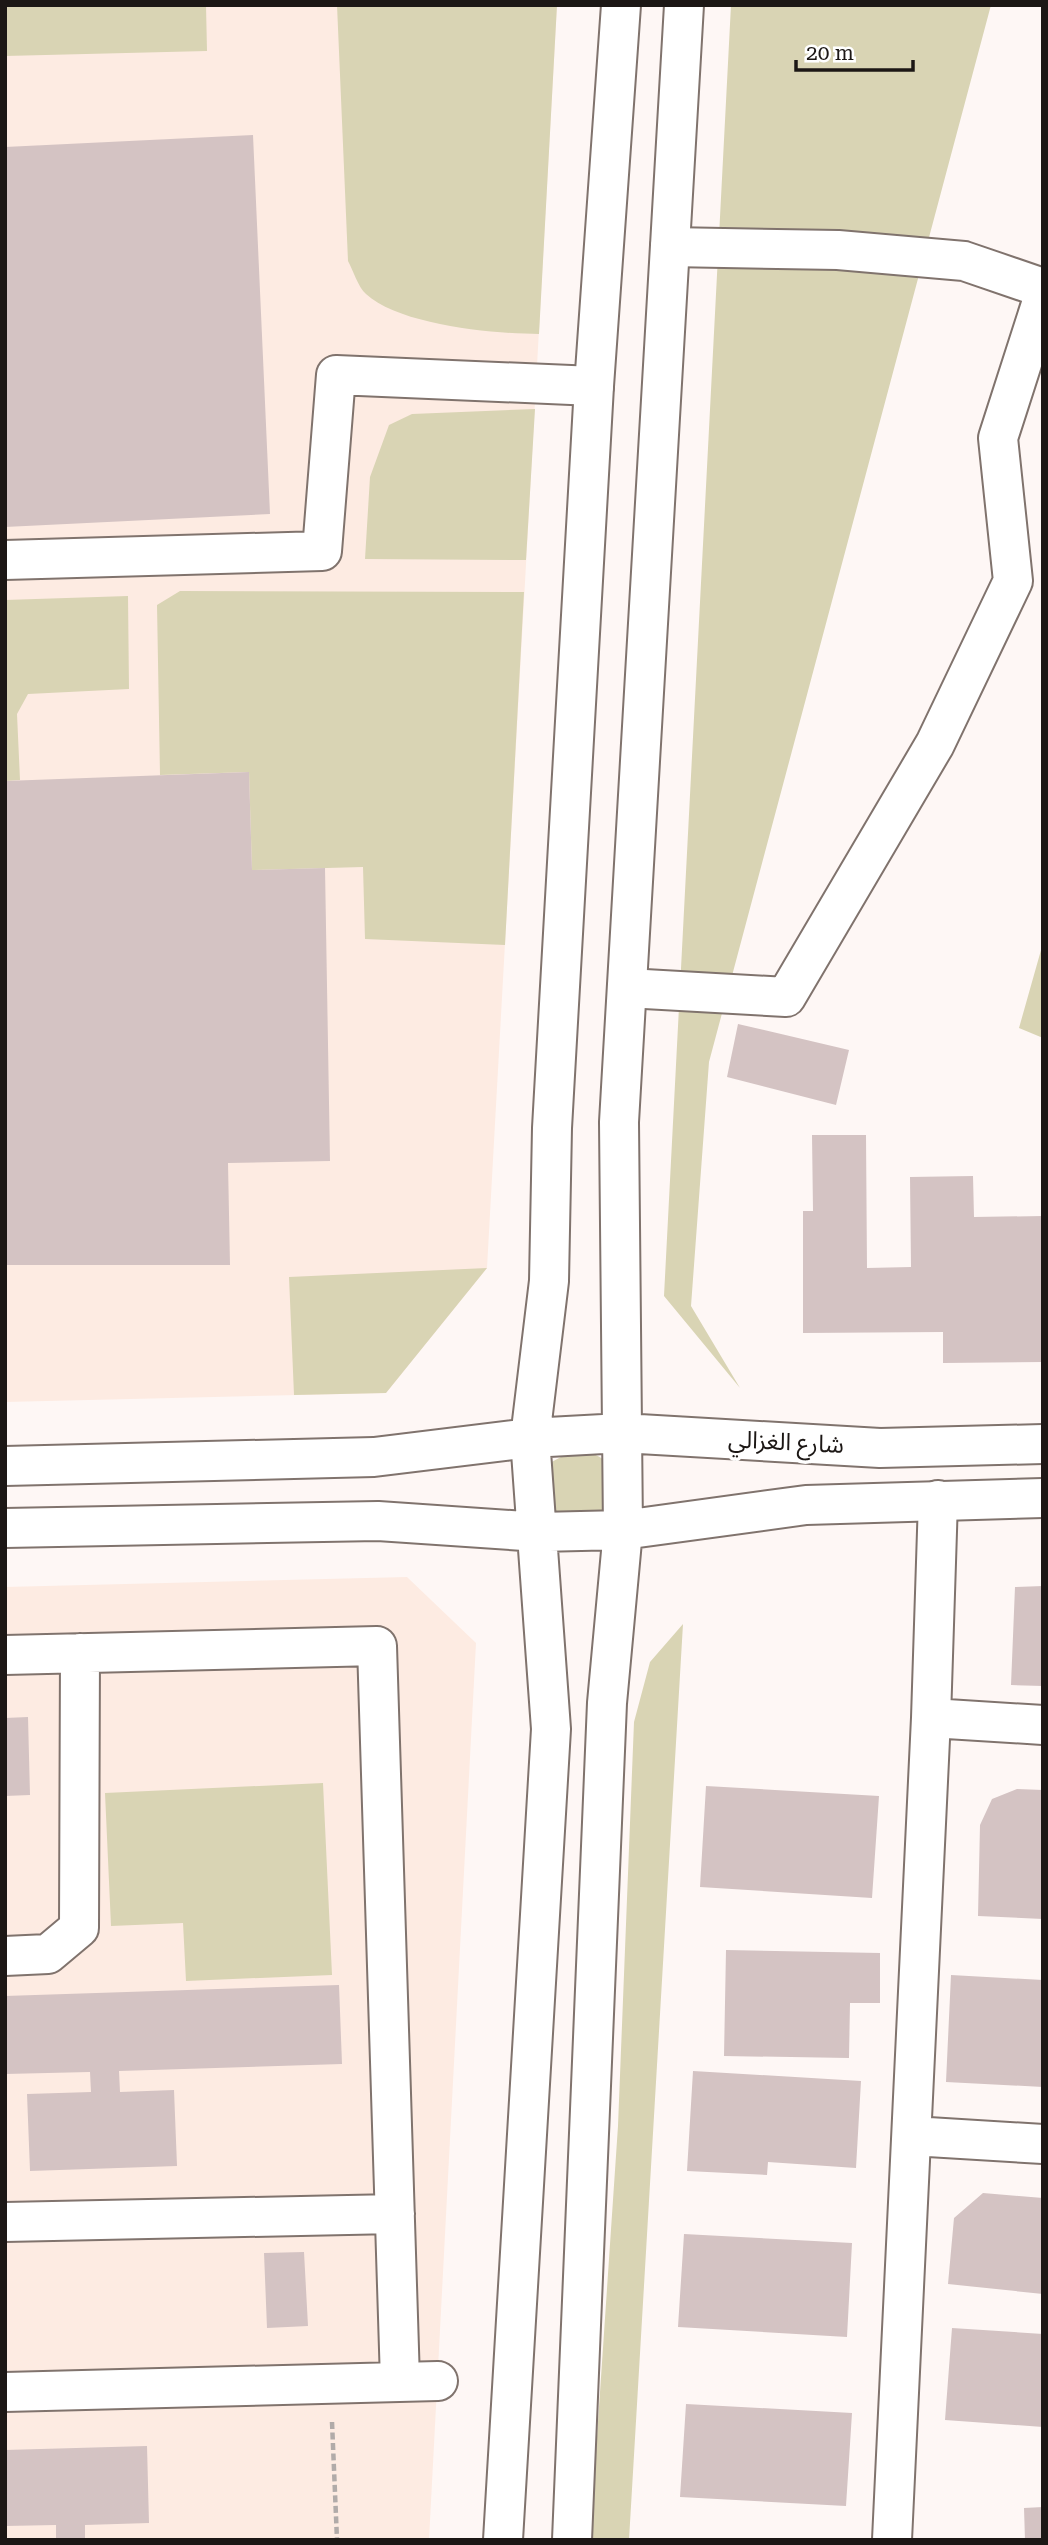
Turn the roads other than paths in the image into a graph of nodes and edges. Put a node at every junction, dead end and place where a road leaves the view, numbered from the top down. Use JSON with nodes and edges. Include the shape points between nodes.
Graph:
{"nodes":[{"id":1,"x":621,"y":5,"type":"edge"},
{"id":2,"x":684,"y":5,"type":"edge"},
{"id":3,"x":670,"y":247,"type":"junction"},
{"id":4,"x":1043,"y":288,"type":"edge"},
{"id":5,"x":1043,"y":298,"type":"edge"},
{"id":6,"x":594,"y":386,"type":"junction"},
{"id":7,"x":5,"y":560,"type":"edge"},
{"id":8,"x":627,"y":988,"type":"junction"},
{"id":9,"x":622,"y":1433,"type":"junction"},
{"id":10,"x":530,"y":1438,"type":"junction"},
{"id":11,"x":1043,"y":1444,"type":"edge"},
{"id":12,"x":5,"y":1466,"type":"edge"},
{"id":13,"x":1043,"y":1498,"type":"edge"},
{"id":14,"x":938,"y":1500,"type":"junction"},
{"id":15,"x":5,"y":1528,"type":"edge"},
{"id":16,"x":623,"y":1530,"type":"junction"},
{"id":17,"x":539,"y":1532,"type":"junction"},
{"id":18,"x":80,"y":1653,"type":"junction"},
{"id":19,"x":5,"y":1655,"type":"edge"},
{"id":20,"x":931,"y":1718,"type":"junction"},
{"id":21,"x":1043,"y":1725,"type":"edge"},
{"id":22,"x":5,"y":1955,"type":"edge"},
{"id":23,"x":912,"y":2136,"type":"junction"},
{"id":24,"x":1043,"y":2144,"type":"edge"},
{"id":25,"x":395,"y":2214,"type":"junction"},
{"id":26,"x":5,"y":2222,"type":"edge"},
{"id":27,"x":5,"y":2392,"type":"edge"},
{"id":28,"x":503,"y":2540,"type":"edge"},
{"id":29,"x":572,"y":2540,"type":"edge"},
{"id":30,"x":892,"y":2540,"type":"edge"}],
"edges":[{"from":1,"to":6,"type":"main road"},
{"from":2,"to":3,"type":"main road"},
{"from":3,"to":4,"type":"main road","via":[[838,250],[964,261]]},
{"from":3,"to":8,"type":"main road"},
{"from":5,"to":8,"type":"main road","via":[[998,438],[1013,581],[935,744],[786,997]]},
{"from":6,"to":7,"type":"main road","via":[[335,375],[322,551]]},
{"from":6,"to":10,"type":"main road","via":[[552,1128],[549,1281]]},
{"from":8,"to":9,"type":"main road","via":[[619,1122]]},
{"from":9,"to":10,"type":"main road","name":"شارع الغزالي"},
{"from":9,"to":11,"type":"main road","name":"شارع الغزالي","via":[[880,1448]]},
{"from":9,"to":16,"type":"main road"},
{"from":10,"to":12,"type":"main road","name":"شارع الغزالي","via":[[374,1457]]},
{"from":10,"to":17,"type":"main road"},
{"from":13,"to":14,"type":"main road"},
{"from":14,"to":16,"type":"main road","via":[[806,1505]]},
{"from":14,"to":20,"type":"main road"},
{"from":15,"to":17,"type":"main road","via":[[378,1521]]},
{"from":16,"to":17,"type":"main road"},
{"from":16,"to":29,"type":"main road","via":[[607,1703]]},
{"from":17,"to":28,"type":"main road","via":[[551,1729]]},
{"from":18,"to":19,"type":"main road"},
{"from":18,"to":22,"type":"main road","via":[[79,1928],[48,1954]]},
{"from":18,"to":25,"type":"main road","via":[[377,1646]]},
{"from":20,"to":21,"type":"main road"},
{"from":20,"to":23,"type":"main road"},
{"from":23,"to":24,"type":"main road"},
{"from":23,"to":30,"type":"main road"},
{"from":25,"to":26,"type":"main road"},
{"from":25,"to":27,"type":"main road","via":[[419,2381]]}]}
